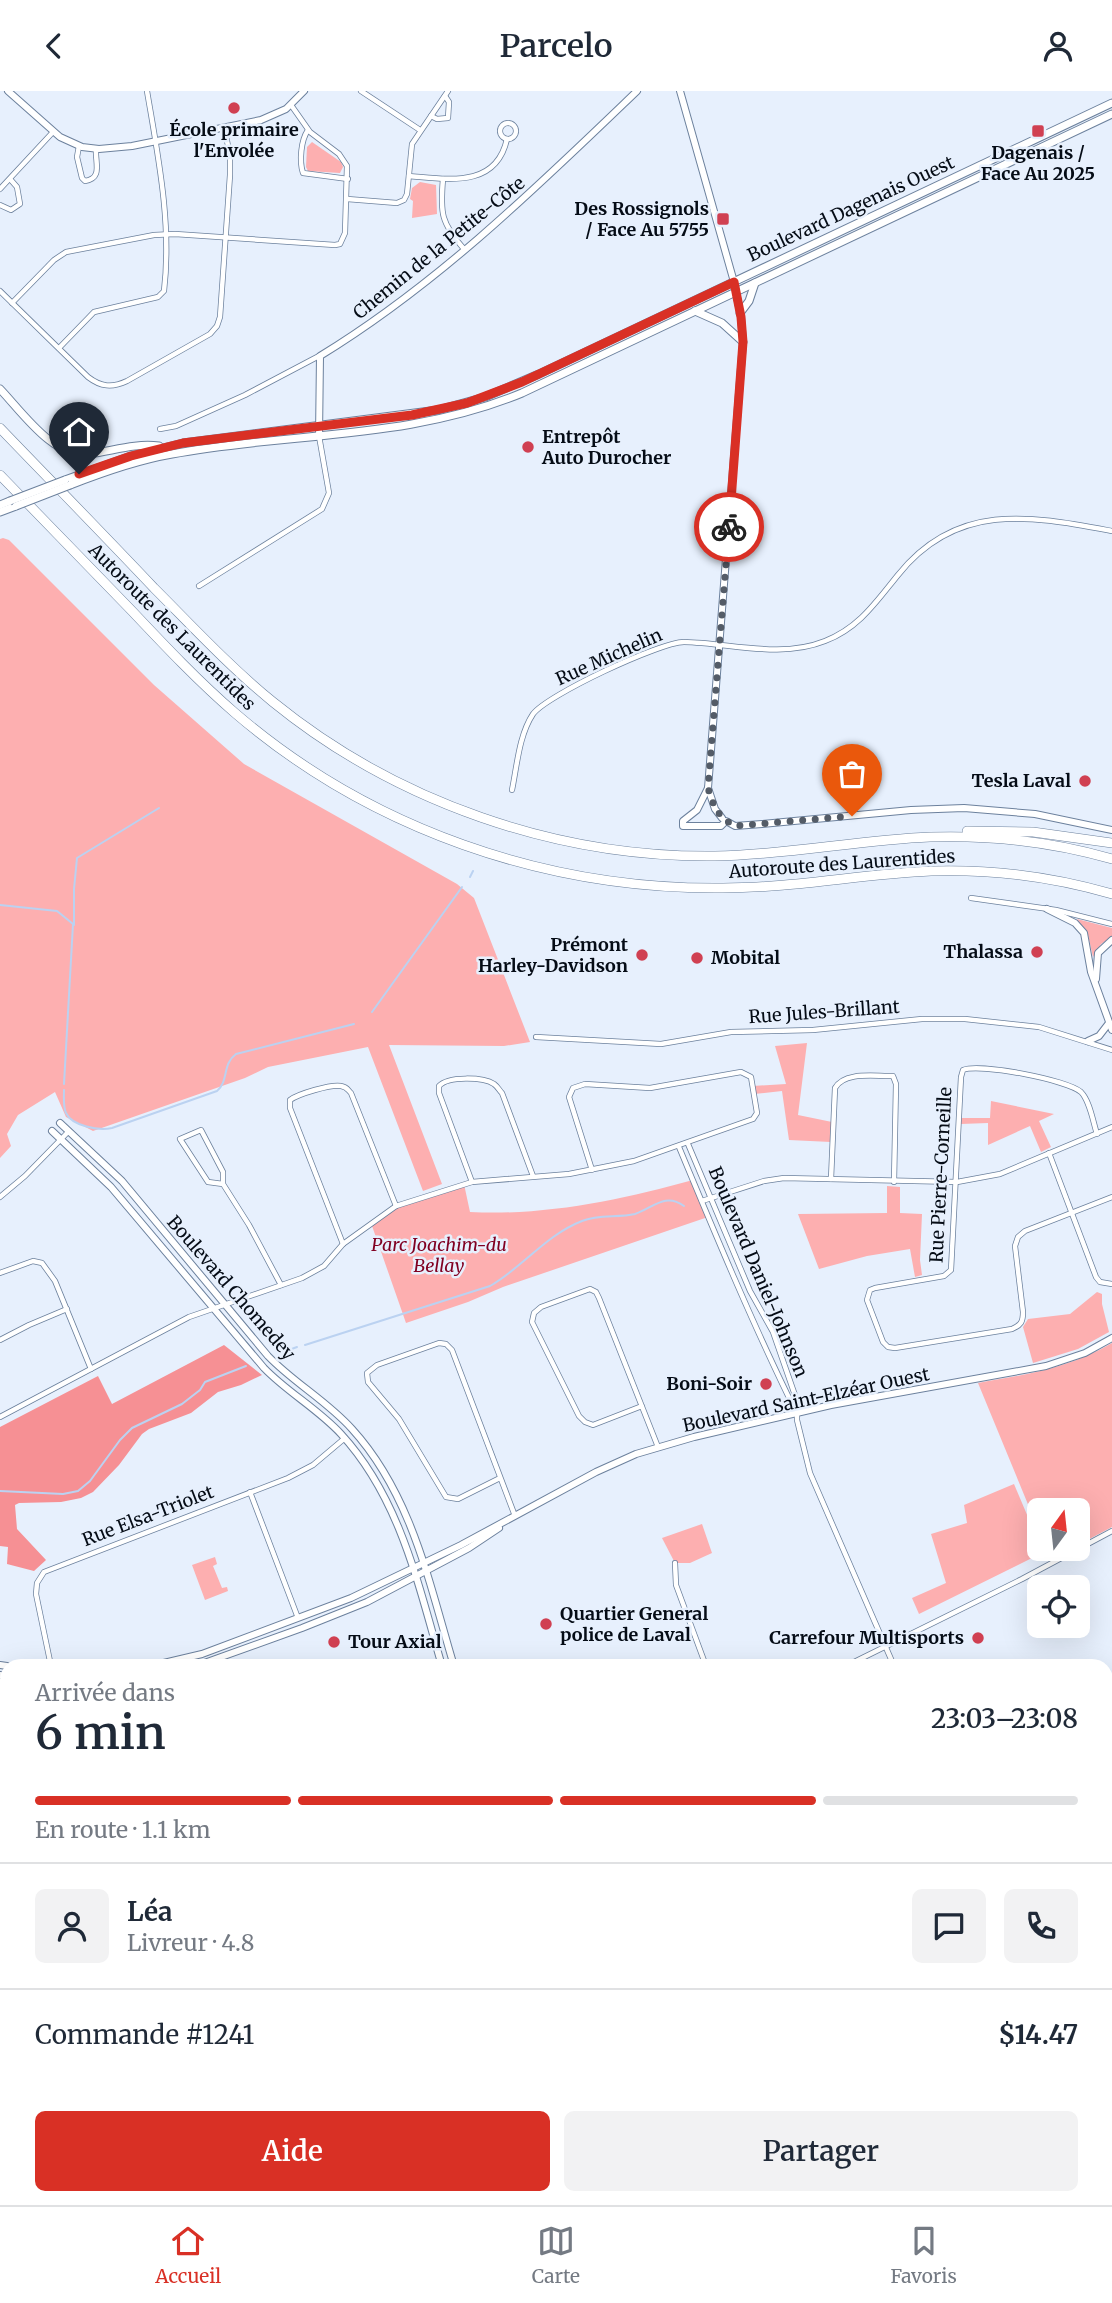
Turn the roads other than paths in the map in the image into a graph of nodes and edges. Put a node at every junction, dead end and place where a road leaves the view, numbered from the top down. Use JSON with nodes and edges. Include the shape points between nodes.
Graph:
{"nodes":[{"id":1,"x":8,"y":91,"type":"edge"},
{"id":2,"x":147,"y":91,"type":"edge"},
{"id":3,"x":304,"y":91,"type":"edge"},
{"id":4,"x":360,"y":91,"type":"edge"},
{"id":5,"x":637,"y":91,"type":"edge"},
{"id":6,"x":680,"y":91,"type":"edge"},
{"id":7,"x":446,"y":93,"type":"edge"},
{"id":8,"x":1112,"y":103,"type":"edge"},
{"id":9,"x":290,"y":105,"type":"junction"},
{"id":10,"x":1112,"y":114,"type":"edge"},
{"id":11,"x":431,"y":116,"type":"junction"},
{"id":12,"x":224,"y":127,"type":"junction"},
{"id":13,"x":308,"y":130,"type":"junction"},
{"id":14,"x":420,"y":130,"type":"junction"},
{"id":15,"x":53,"y":132,"type":"junction"},
{"id":16,"x":507,"y":139,"type":"dead end"},
{"id":17,"x":156,"y":141,"type":"junction"},
{"id":18,"x":79,"y":146,"type":"junction"},
{"id":19,"x":96,"y":149,"type":"junction"},
{"id":20,"x":409,"y":176,"type":"junction"},
{"id":21,"x":10,"y":179,"type":"junction"},
{"id":22,"x":348,"y":179,"type":"junction"},
{"id":23,"x":443,"y":179,"type":"junction"},
{"id":24,"x":0,"y":190,"type":"edge"},
{"id":25,"x":347,"y":199,"type":"junction"},
{"id":26,"x":0,"y":205,"type":"edge"},
{"id":27,"x":166,"y":234,"type":"junction"},
{"id":28,"x":225,"y":238,"type":"junction"},
{"id":29,"x":464,"y":249,"type":"junction"},
{"id":30,"x":734,"y":282,"type":"junction"},
{"id":31,"x":755,"y":283,"type":"junction"},
{"id":32,"x":0,"y":291,"type":"edge"},
{"id":33,"x":736,"y":292,"type":"junction"},
{"id":34,"x":12,"y":303,"type":"junction"},
{"id":35,"x":695,"y":311,"type":"junction"},
{"id":36,"x":740,"y":313,"type":"junction"},
{"id":37,"x":743,"y":342,"type":"junction"},
{"id":38,"x":59,"y":348,"type":"junction"},
{"id":39,"x":320,"y":356,"type":"junction"},
{"id":40,"x":0,"y":390,"type":"edge"},
{"id":41,"x":318,"y":426,"type":"junction"},
{"id":42,"x":0,"y":428,"type":"edge"},
{"id":43,"x":160,"y":429,"type":"dead end"},
{"id":44,"x":319,"y":436,"type":"junction"},
{"id":45,"x":166,"y":447,"type":"junction"},
{"id":46,"x":0,"y":475,"type":"edge"},
{"id":47,"x":81,"y":477,"type":"junction"},
{"id":48,"x":13,"y":504,"type":"junction"},
{"id":49,"x":0,"y":505,"type":"edge"},
{"id":50,"x":0,"y":512,"type":"edge"},
{"id":51,"x":1112,"y":531,"type":"edge"},
{"id":52,"x":199,"y":586,"type":"dead end"},
{"id":53,"x":719,"y":645,"type":"junction"},
{"id":54,"x":708,"y":788,"type":"junction"},
{"id":55,"x":512,"y":790,"type":"dead end"},
{"id":56,"x":724,"y":819,"type":"junction"},
{"id":57,"x":1112,"y":830,"type":"edge"},
{"id":58,"x":868,"y":842,"type":"junction"},
{"id":59,"x":1112,"y":843,"type":"edge"},
{"id":60,"x":1112,"y":859,"type":"edge"},
{"id":61,"x":1112,"y":894,"type":"edge"},
{"id":62,"x":971,"y":898,"type":"dead end"},
{"id":63,"x":1047,"y":909,"type":"junction"},
{"id":64,"x":1112,"y":924,"type":"edge"},
{"id":65,"x":1112,"y":940,"type":"edge"},
{"id":66,"x":1097,"y":988,"type":"junction"},
{"id":67,"x":1111,"y":1026,"type":"edge"},
{"id":68,"x":536,"y":1037,"type":"dead end"},
{"id":69,"x":1088,"y":1041,"type":"junction"},
{"id":70,"x":1112,"y":1051,"type":"edge"},
{"id":71,"x":60,"y":1123,"type":"dead end"},
{"id":72,"x":1112,"y":1128,"type":"edge"},
{"id":73,"x":52,"y":1131,"type":"dead end"},
{"id":74,"x":69,"y":1131,"type":"junction"},
{"id":75,"x":1097,"y":1134,"type":"junction"},
{"id":76,"x":61,"y":1139,"type":"junction"},
{"id":77,"x":688,"y":1143,"type":"junction"},
{"id":78,"x":679,"y":1147,"type":"junction"},
{"id":79,"x":1049,"y":1153,"type":"junction"},
{"id":80,"x":592,"y":1170,"type":"junction"},
{"id":81,"x":533,"y":1176,"type":"junction"},
{"id":82,"x":831,"y":1179,"type":"junction"},
{"id":83,"x":472,"y":1182,"type":"junction"},
{"id":84,"x":894,"y":1182,"type":"junction"},
{"id":85,"x":957,"y":1182,"type":"junction"},
{"id":86,"x":223,"y":1184,"type":"junction"},
{"id":87,"x":0,"y":1196,"type":"edge"},
{"id":88,"x":1112,"y":1197,"type":"edge"},
{"id":89,"x":712,"y":1198,"type":"junction"},
{"id":90,"x":702,"y":1201,"type":"junction"},
{"id":91,"x":396,"y":1206,"type":"junction"},
{"id":92,"x":1072,"y":1213,"type":"junction"},
{"id":93,"x":343,"y":1244,"type":"junction"},
{"id":94,"x":0,"y":1273,"type":"edge"},
{"id":95,"x":1112,"y":1284,"type":"edge"},
{"id":96,"x":281,"y":1285,"type":"junction"},
{"id":97,"x":224,"y":1305,"type":"junction"},
{"id":98,"x":67,"y":1309,"type":"junction"},
{"id":99,"x":213,"y":1309,"type":"junction"},
{"id":100,"x":1112,"y":1338,"type":"edge"},
{"id":101,"x":0,"y":1340,"type":"edge"},
{"id":102,"x":91,"y":1369,"type":"junction"},
{"id":103,"x":642,"y":1406,"type":"junction"},
{"id":104,"x":796,"y":1413,"type":"junction"},
{"id":105,"x":0,"y":1417,"type":"edge"},
{"id":106,"x":345,"y":1438,"type":"junction"},
{"id":107,"x":658,"y":1447,"type":"junction"},
{"id":108,"x":500,"y":1478,"type":"junction"},
{"id":109,"x":250,"y":1492,"type":"junction"},
{"id":110,"x":515,"y":1516,"type":"junction"},
{"id":111,"x":1112,"y":1531,"type":"edge"},
{"id":112,"x":675,"y":1563,"type":"dead end"},
{"id":113,"x":425,"y":1567,"type":"junction"},
{"id":114,"x":413,"y":1568,"type":"junction"},
{"id":115,"x":416,"y":1577,"type":"junction"},
{"id":116,"x":298,"y":1619,"type":"junction"},
{"id":117,"x":885,"y":1647,"type":"junction"},
{"id":118,"x":50,"y":1659,"type":"edge"},
{"id":119,"x":184,"y":1659,"type":"edge"},
{"id":120,"x":215,"y":1659,"type":"edge"},
{"id":121,"x":441,"y":1659,"type":"edge"},
{"id":122,"x":452,"y":1659,"type":"edge"},
{"id":123,"x":703,"y":1659,"type":"edge"},
{"id":124,"x":860,"y":1659,"type":"edge"},
{"id":125,"x":891,"y":1659,"type":"edge"}],
"edges":[{"from":1,"to":15,"type":"street"},
{"from":2,"to":17,"type":"street"},
{"from":3,"to":9,"type":"street"},
{"from":4,"to":14,"type":"street"},
{"from":5,"to":29,"type":"street","name":"Chemin de la Petite-Côte"},
{"from":6,"to":30,"type":"street"},
{"from":7,"to":11,"type":"street"},
{"from":7,"to":11,"type":"street","via":[[448,118]]},
{"from":8,"to":30,"type":"main road","name":"Boulevard Dagenais Ouest"},
{"from":9,"to":12,"type":"street","via":[[264,120]]},
{"from":9,"to":13,"type":"street"},
{"from":10,"to":31,"type":"main road","name":"Boulevard Dagenais Ouest"},
{"from":11,"to":14,"type":"street"},
{"from":12,"to":17,"type":"street"},
{"from":12,"to":28,"type":"street","via":[[230,164]]},
{"from":13,"to":22,"type":"street","via":[[342,157]]},
{"from":13,"to":22,"type":"street","via":[[303,173]]},
{"from":14,"to":20,"type":"street","via":[[411,146]]},
{"from":15,"to":18,"type":"street"},
{"from":15,"to":21,"type":"street"},
{"from":16,"to":23,"type":"street","via":[[502,155],[487,171],[468,179]]},
{"from":17,"to":19,"type":"street"},
{"from":17,"to":27,"type":"street"},
{"from":18,"to":19,"type":"street"},
{"from":18,"to":19,"type":"street","via":[[77,160],[84,180],[97,175]]},
{"from":20,"to":23,"type":"street"},
{"from":20,"to":25,"type":"street","via":[[407,194],[400,202]]},
{"from":21,"to":24,"type":"street"},
{"from":21,"to":26,"type":"street","via":[[20,203],[11,211]]},
{"from":22,"to":25,"type":"street"},
{"from":23,"to":29,"type":"street","via":[[443,219]]},
{"from":25,"to":28,"type":"street","via":[[344,239],[337,245]]},
{"from":27,"to":28,"type":"street"},
{"from":27,"to":34,"type":"street","via":[[63,253]]},
{"from":27,"to":38,"type":"street","via":[[161,296],[94,312]]},
{"from":28,"to":38,"type":"street","via":[[219,319],[208,335],[114,386],[94,382]]},
{"from":29,"to":39,"type":"street","name":"Chemin de la Petite-Côte","via":[[386,312]]},
{"from":30,"to":33,"type":"street"},
{"from":30,"to":41,"type":"main road","name":"Boulevard Dagenais Ouest","via":[[481,398],[412,415]]},
{"from":31,"to":33,"type":"main road","name":"Boulevard Dagenais Ouest"},
{"from":31,"to":36,"type":"main road"},
{"from":32,"to":34,"type":"street"},
{"from":33,"to":35,"type":"main road","name":"Boulevard Dagenais Ouest"},
{"from":33,"to":36,"type":"street"},
{"from":34,"to":38,"type":"street"},
{"from":35,"to":37,"type":"main road","via":[[722,323]]},
{"from":35,"to":44,"type":"main road","name":"Boulevard Dagenais Ouest","via":[[470,413],[412,426]]},
{"from":36,"to":37,"type":"street"},
{"from":37,"to":53,"type":"street"},
{"from":39,"to":41,"type":"street"},
{"from":39,"to":43,"type":"street","name":"Chemin de la Petite-Côte","via":[[235,400]]},
{"from":40,"to":45,"type":"main road","via":[[66,452],[87,454],[142,444]]},
{"from":41,"to":44,"type":"street"},
{"from":41,"to":45,"type":"main road","name":"Boulevard Dagenais Ouest"},
{"from":42,"to":58,"type":"highway","name":"Autoroute des Laurentides","via":[[247,680],[318,736],[402,785],[505,825],[624,850],[732,855]]},
{"from":44,"to":47,"type":"main road","name":"Boulevard Dagenais Ouest","via":[[180,452]]},
{"from":44,"to":52,"type":"street","via":[[329,493],[322,509]]},
{"from":45,"to":47,"type":"main road","name":"Boulevard Dagenais Ouest"},
{"from":46,"to":61,"type":"highway","name":"Autoroute des Laurentides","via":[[178,659],[248,724],[348,793],[463,845],[549,870],[654,887],[751,888],[964,871],[1044,878]]},
{"from":47,"to":48,"type":"main road","name":"Boulevard Dagenais Ouest","bridge":true},
{"from":48,"to":49,"type":"main road","name":"Boulevard Dagenais Ouest"},
{"from":48,"to":50,"type":"main road","name":"Boulevard Dagenais Ouest"},
{"from":51,"to":53,"type":"street","name":"Rue Michelin","via":[[1025,517],[978,523],[921,552],[868,614],[837,636],[794,649]]},
{"from":53,"to":54,"type":"street"},
{"from":53,"to":55,"type":"street","name":"Rue Michelin","via":[[667,644],[550,699],[535,712],[526,729]]},
{"from":54,"to":56,"type":"street"},
{"from":54,"to":56,"type":"street","via":[[683,825],[721,826]]},
{"from":56,"to":57,"type":"street","via":[[735,826],[964,808],[1035,814]]},
{"from":58,"to":59,"type":"highway","via":[[998,831]]},
{"from":58,"to":60,"type":"highway","name":"Autoroute des Laurentides","via":[[984,838]]},
{"from":62,"to":63,"type":"street"},
{"from":63,"to":64,"type":"street"},
{"from":63,"to":66,"type":"street","via":[[1082,930]]},
{"from":65,"to":66,"type":"street","via":[[1097,957]]},
{"from":66,"to":67,"type":"street"},
{"from":67,"to":69,"type":"street"},
{"from":68,"to":69,"type":"street","name":"Rue Jules-Brillant","via":[[661,1044],[737,1031],[951,1019],[1029,1025]]},
{"from":69,"to":70,"type":"street","name":"Rue Jules-Brillant"},
{"from":71,"to":74,"type":"street","name":"Boulevard Chomedey"},
{"from":72,"to":75,"type":"street"},
{"from":73,"to":76,"type":"street","name":"Boulevard Chomedey"},
{"from":74,"to":76,"type":"street"},
{"from":74,"to":97,"type":"street","name":"Boulevard Chomedey","via":[[122,1181]]},
{"from":75,"to":79,"type":"street"},
{"from":75,"to":85,"type":"street","name":"Rue Pierre-Corneille","via":[[1076,1089],[1006,1070],[964,1070]]},
{"from":76,"to":87,"type":"street"},
{"from":76,"to":99,"type":"street","name":"Boulevard Chomedey","via":[[111,1187]]},
{"from":77,"to":78,"type":"street"},
{"from":77,"to":80,"type":"street","via":[[753,1119],[757,1113],[751,1077],[741,1072],[650,1088],[585,1084],[573,1088],[569,1097]]},
{"from":77,"to":89,"type":"street","name":"Boulevard Daniel-Johnson"},
{"from":78,"to":80,"type":"street"},
{"from":78,"to":90,"type":"street","name":"Boulevard Daniel-Johnson"},
{"from":79,"to":85,"type":"street","via":[[1000,1174]]},
{"from":79,"to":92,"type":"street"},
{"from":80,"to":81,"type":"street"},
{"from":81,"to":83,"type":"street"},
{"from":81,"to":83,"type":"street","via":[[497,1086],[444,1081],[439,1093]]},
{"from":82,"to":84,"type":"street"},
{"from":82,"to":84,"type":"street","via":[[838,1082],[893,1076]]},
{"from":82,"to":89,"type":"street","via":[[764,1181]]},
{"from":83,"to":91,"type":"street"},
{"from":84,"to":85,"type":"street"},
{"from":85,"to":92,"type":"street","name":"Rue Pierre-Corneille","via":[[948,1274],[875,1288],[868,1295],[888,1347],[1019,1326],[1023,1312],[1018,1237]]},
{"from":86,"to":86,"type":"street","via":[[223,1172],[201,1130],[180,1139],[208,1182]]},
{"from":86,"to":96,"type":"street"},
{"from":88,"to":92,"type":"street"},
{"from":89,"to":90,"type":"street"},
{"from":89,"to":104,"type":"street","name":"Boulevard Daniel-Johnson","via":[[750,1291],[773,1332],[797,1401]]},
{"from":90,"to":104,"type":"street","name":"Boulevard Daniel-Johnson"},
{"from":91,"to":93,"type":"street"},
{"from":91,"to":93,"type":"street","via":[[351,1093],[338,1086],[296,1095],[290,1108]]},
{"from":92,"to":95,"type":"street","via":[[1096,1277]]},
{"from":93,"to":96,"type":"street","via":[[324,1266]]},
{"from":94,"to":98,"type":"street","via":[[40,1262],[55,1281]]},
{"from":96,"to":97,"type":"street"},
{"from":97,"to":99,"type":"street"},
{"from":97,"to":113,"type":"street","name":"Boulevard Chomedey","via":[[273,1361],[337,1413],[369,1450],[400,1499]]},
{"from":98,"to":101,"type":"street"},
{"from":98,"to":102,"type":"street"},
{"from":99,"to":102,"type":"street"},
{"from":99,"to":106,"type":"street","name":"Boulevard Chomedey","via":[[270,1374]]},
{"from":100,"to":104,"type":"street","name":"Boulevard Saint-Elzéar Ouest","via":[[1037,1369]]},
{"from":102,"to":105,"type":"street"},
{"from":103,"to":103,"type":"street","via":[[596,1292],[590,1289],[534,1313],[532,1321],[585,1422],[593,1425]]},
{"from":103,"to":107,"type":"street"},
{"from":104,"to":107,"type":"street","name":"Boulevard Saint-Elzéar Ouest"},
{"from":104,"to":117,"type":"street","name":"Boulevard Daniel-Johnson","via":[[813,1481]]},
{"from":106,"to":109,"type":"street","name":"Rue Elsa-Triolet","via":[[313,1465]]},
{"from":106,"to":114,"type":"street","name":"Boulevard Chomedey","via":[[386,1498]]},
{"from":107,"to":110,"type":"street","name":"Boulevard Saint-Elzéar Ouest","via":[[615,1463]]},
{"from":108,"to":108,"type":"street","via":[[446,1344],[377,1365],[367,1373],[368,1382],[399,1419],[446,1497],[458,1499]]},
{"from":108,"to":110,"type":"street"},
{"from":109,"to":116,"type":"street"},
{"from":109,"to":118,"type":"street","name":"Rue Elsa-Triolet","via":[[44,1572],[36,1594]]},
{"from":110,"to":113,"type":"street","name":"Boulevard Saint-Elzéar Ouest","via":[[469,1548]]},
{"from":111,"to":117,"type":"street"},
{"from":112,"to":123,"type":"street","via":[[676,1585]]},
{"from":113,"to":114,"type":"street","name":"Boulevard Saint-Elzéar Ouest"},
{"from":113,"to":115,"type":"street","name":"Boulevard Saint-Elzéar Ouest"},
{"from":113,"to":122,"type":"street","name":"Boulevard Chomedey"},
{"from":114,"to":115,"type":"street","name":"Boulevard Chomedey"},
{"from":114,"to":116,"type":"street","name":"Boulevard Saint-Elzéar Ouest"},
{"from":115,"to":120,"type":"street","name":"Boulevard Saint-Elzéar Ouest","via":[[324,1620]]},
{"from":115,"to":121,"type":"street","name":"Boulevard Chomedey"},
{"from":116,"to":119,"type":"street","name":"Boulevard Saint-Elzéar Ouest"},
{"from":117,"to":124,"type":"street"},
{"from":117,"to":125,"type":"street","name":"Boulevard Daniel-Johnson"}]}
